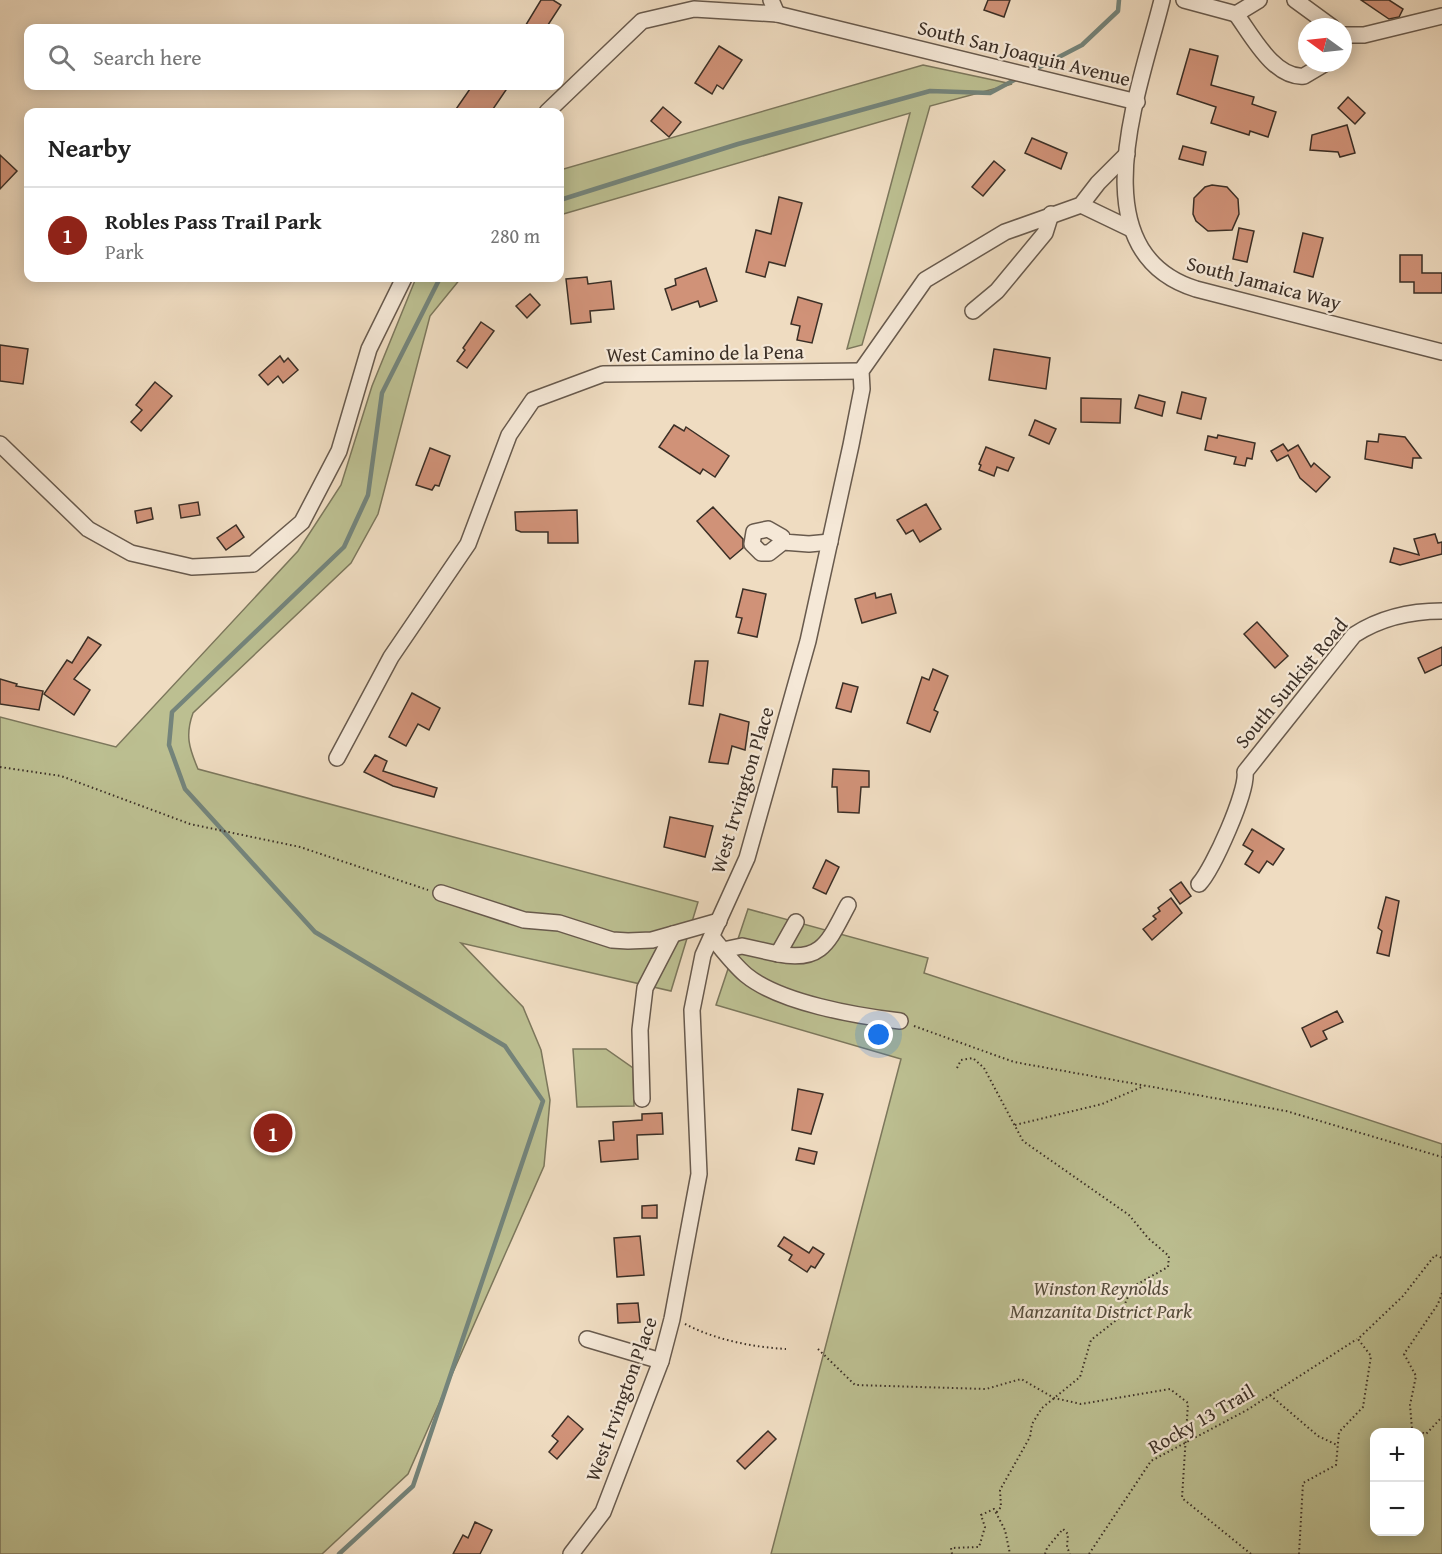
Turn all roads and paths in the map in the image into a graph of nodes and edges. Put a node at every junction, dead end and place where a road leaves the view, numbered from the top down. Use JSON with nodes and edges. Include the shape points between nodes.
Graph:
{"nodes":[{"id":1,"x":1162,"y":0,"type":"edge"},
{"id":2,"x":1184,"y":0,"type":"edge"},
{"id":3,"x":1259,"y":0,"type":"edge"},
{"id":4,"x":1295,"y":0,"type":"edge"},
{"id":5,"x":774,"y":7,"type":"edge"},
{"id":6,"x":1236,"y":14,"type":"junction"},
{"id":7,"x":1442,"y":16,"type":"edge"},
{"id":8,"x":1320,"y":18,"type":"edge"},
{"id":9,"x":1352,"y":35,"type":"edge"},
{"id":10,"x":1311,"y":72,"type":"edge"},
{"id":11,"x":1137,"y":102,"type":"junction"},
{"id":12,"x":551,"y":108,"type":"edge"},
{"id":13,"x":1127,"y":154,"type":"junction"},
{"id":14,"x":1081,"y":205,"type":"junction"},
{"id":15,"x":1052,"y":214,"type":"junction"},
{"id":16,"x":1131,"y":228,"type":"junction"},
{"id":17,"x":402,"y":282,"type":"edge"},
{"id":18,"x":973,"y":311,"type":"dead end"},
{"id":19,"x":1442,"y":352,"type":"edge"},
{"id":20,"x":861,"y":371,"type":"junction"},
{"id":21,"x":0,"y":444,"type":"edge"},
{"id":22,"x":783,"y":542,"type":"dead end"},
{"id":23,"x":830,"y":542,"type":"junction"},
{"id":24,"x":1442,"y":611,"type":"edge"},
{"id":25,"x":337,"y":758,"type":"dead end"},
{"id":26,"x":0,"y":767,"type":"edge"},
{"id":27,"x":1199,"y":884,"type":"dead end"},
{"id":28,"x":441,"y":893,"type":"joint"},
{"id":29,"x":848,"y":905,"type":"dead end"},
{"id":30,"x":719,"y":921,"type":"junction"},
{"id":31,"x":796,"y":922,"type":"dead end"},
{"id":32,"x":673,"y":934,"type":"junction"},
{"id":33,"x":712,"y":937,"type":"junction"},
{"id":34,"x":723,"y":950,"type":"junction"},
{"id":35,"x":778,"y":954,"type":"junction"},
{"id":36,"x":900,"y":1021,"type":"joint"},
{"id":37,"x":973,"y":1047,"type":"junction"},
{"id":38,"x":972,"y":1058,"type":"junction"},
{"id":39,"x":957,"y":1068,"type":"dead end"},
{"id":40,"x":1145,"y":1085,"type":"junction"},
{"id":41,"x":642,"y":1100,"type":"dead end"},
{"id":42,"x":1015,"y":1125,"type":"junction"},
{"id":43,"x":1442,"y":1157,"type":"edge"},
{"id":44,"x":1442,"y":1258,"type":"edge"},
{"id":45,"x":1442,"y":1293,"type":"edge"},
{"id":46,"x":672,"y":1320,"type":"junction"},
{"id":47,"x":587,"y":1339,"type":"dead end"},
{"id":48,"x":1358,"y":1339,"type":"junction"},
{"id":49,"x":786,"y":1349,"type":"dead end"},
{"id":50,"x":818,"y":1350,"type":"dead end"},
{"id":51,"x":661,"y":1361,"type":"junction"},
{"id":52,"x":1270,"y":1395,"type":"junction"},
{"id":53,"x":1054,"y":1398,"type":"junction"},
{"id":54,"x":1442,"y":1417,"type":"edge"},
{"id":55,"x":1185,"y":1443,"type":"junction"},
{"id":56,"x":1338,"y":1445,"type":"junction"},
{"id":57,"x":996,"y":1513,"type":"junction"},
{"id":58,"x":571,"y":1554,"type":"edge"},
{"id":59,"x":952,"y":1554,"type":"edge"},
{"id":60,"x":1010,"y":1554,"type":"edge"},
{"id":61,"x":1045,"y":1554,"type":"edge"},
{"id":62,"x":1070,"y":1554,"type":"edge"},
{"id":63,"x":1089,"y":1554,"type":"edge"},
{"id":64,"x":1251,"y":1554,"type":"edge"},
{"id":65,"x":1299,"y":1554,"type":"edge"}],
"edges":[{"from":1,"to":11,"type":"street"},
{"from":2,"to":6,"type":"street"},
{"from":3,"to":6,"type":"street"},
{"from":4,"to":8,"type":"street"},
{"from":5,"to":11,"type":"street","name":"South San Joaquin Avenue"},
{"from":5,"to":12,"type":"street","name":"South San Joaquin Avenue","via":[[694,9],[642,21]]},
{"from":6,"to":10,"type":"street","via":[[1273,63],[1290,74],[1304,76]]},
{"from":7,"to":9,"type":"street"},
{"from":11,"to":13,"type":"street"},
{"from":13,"to":14,"type":"street"},
{"from":13,"to":16,"type":"street","name":"South Jamaica Way","via":[[1124,198]]},
{"from":14,"to":15,"type":"street"},
{"from":14,"to":16,"type":"street"},
{"from":15,"to":18,"type":"street","via":[[1045,233],[997,291]]},
{"from":15,"to":20,"type":"street","via":[[1005,231],[925,280]]},
{"from":16,"to":19,"type":"street","name":"South Jamaica Way","via":[[1137,246],[1149,261],[1177,284]]},
{"from":17,"to":21,"type":"street","via":[[369,349],[339,451],[302,522],[253,564],[192,567],[131,553],[88,529]]},
{"from":20,"to":23,"type":"street","name":"West Irvington Place","via":[[862,389]]},
{"from":20,"to":25,"type":"street","name":"West Camino de la Pena","via":[[603,374],[532,400],[509,435],[468,544],[391,657]]},
{"from":22,"to":23,"type":"street"},
{"from":23,"to":30,"type":"street","name":"West Irvington Place","via":[[808,641],[747,858]]},
{"from":24,"to":27,"type":"street","name":"South Sunkist Road","via":[[1388,618],[1354,635],[1245,772],[1237,810],[1210,872]]},
{"from":26,"to":28,"type":"path","via":[[61,776],[190,824],[300,847],[403,884]]},
{"from":28,"to":32,"type":"street","via":[[524,920],[559,923],[612,940],[652,940]]},
{"from":29,"to":35,"type":"street","via":[[833,933],[816,952],[798,958]]},
{"from":30,"to":32,"type":"street"},
{"from":30,"to":33,"type":"street","name":"West Irvington Place"},
{"from":31,"to":35,"type":"street"},
{"from":32,"to":41,"type":"street","via":[[645,988],[640,1030]]},
{"from":33,"to":34,"type":"street"},
{"from":33,"to":46,"type":"street","name":"West Irvington Place","via":[[703,955],[692,1010],[699,1174]]},
{"from":34,"to":35,"type":"street","via":[[742,946]]},
{"from":34,"to":36,"type":"street","via":[[746,976],[783,994],[835,1011]]},
{"from":36,"to":37,"type":"path"},
{"from":37,"to":38,"type":"path"},
{"from":37,"to":40,"type":"path","via":[[1014,1062]]},
{"from":38,"to":39,"type":"path","via":[[961,1060]]},
{"from":38,"to":42,"type":"path","via":[[984,1068]]},
{"from":40,"to":42,"type":"path","via":[[1102,1104]]},
{"from":40,"to":43,"type":"path","via":[[1286,1111]]},
{"from":42,"to":53,"type":"path","via":[[1023,1141],[1129,1215],[1170,1256],[1168,1267],[1132,1287],[1119,1318],[1091,1340],[1080,1377]]},
{"from":44,"to":48,"type":"path","name":"Rocky 13 Trail","via":[[1435,1255],[1403,1296]]},
{"from":45,"to":54,"type":"path","via":[[1404,1354],[1416,1376],[1410,1405],[1412,1430],[1426,1434]]},
{"from":46,"to":49,"type":"path","via":[[707,1335],[755,1347]]},
{"from":46,"to":51,"type":"street","name":"West Irvington Place"},
{"from":47,"to":51,"type":"street"},
{"from":48,"to":52,"type":"path","name":"Rocky 13 Trail"},
{"from":48,"to":56,"type":"path","via":[[1371,1356],[1363,1407],[1339,1432]]},
{"from":50,"to":53,"type":"path","via":[[855,1385],[986,1389],[1021,1379]]},
{"from":51,"to":58,"type":"street","name":"West Irvington Place","via":[[603,1512]]},
{"from":52,"to":55,"type":"path","name":"Rocky 13 Trail"},
{"from":52,"to":56,"type":"path","via":[[1318,1436]]},
{"from":53,"to":55,"type":"path","via":[[1081,1404],[1170,1389],[1188,1402]]},
{"from":53,"to":57,"type":"path","via":[[1032,1424],[1030,1437],[1000,1490],[1001,1507]]},
{"from":55,"to":63,"type":"path","name":"Rocky 13 Trail","via":[[1151,1461]]},
{"from":55,"to":64,"type":"path","via":[[1182,1498]]},
{"from":56,"to":65,"type":"path","via":[[1335,1465],[1303,1483]]},
{"from":57,"to":59,"type":"path","via":[[994,1509],[981,1515],[985,1527],[980,1547],[951,1548]]},
{"from":57,"to":60,"type":"path","via":[[1005,1530]]},
{"from":61,"to":62,"type":"path","via":[[1063,1529],[1068,1534]]}]}
